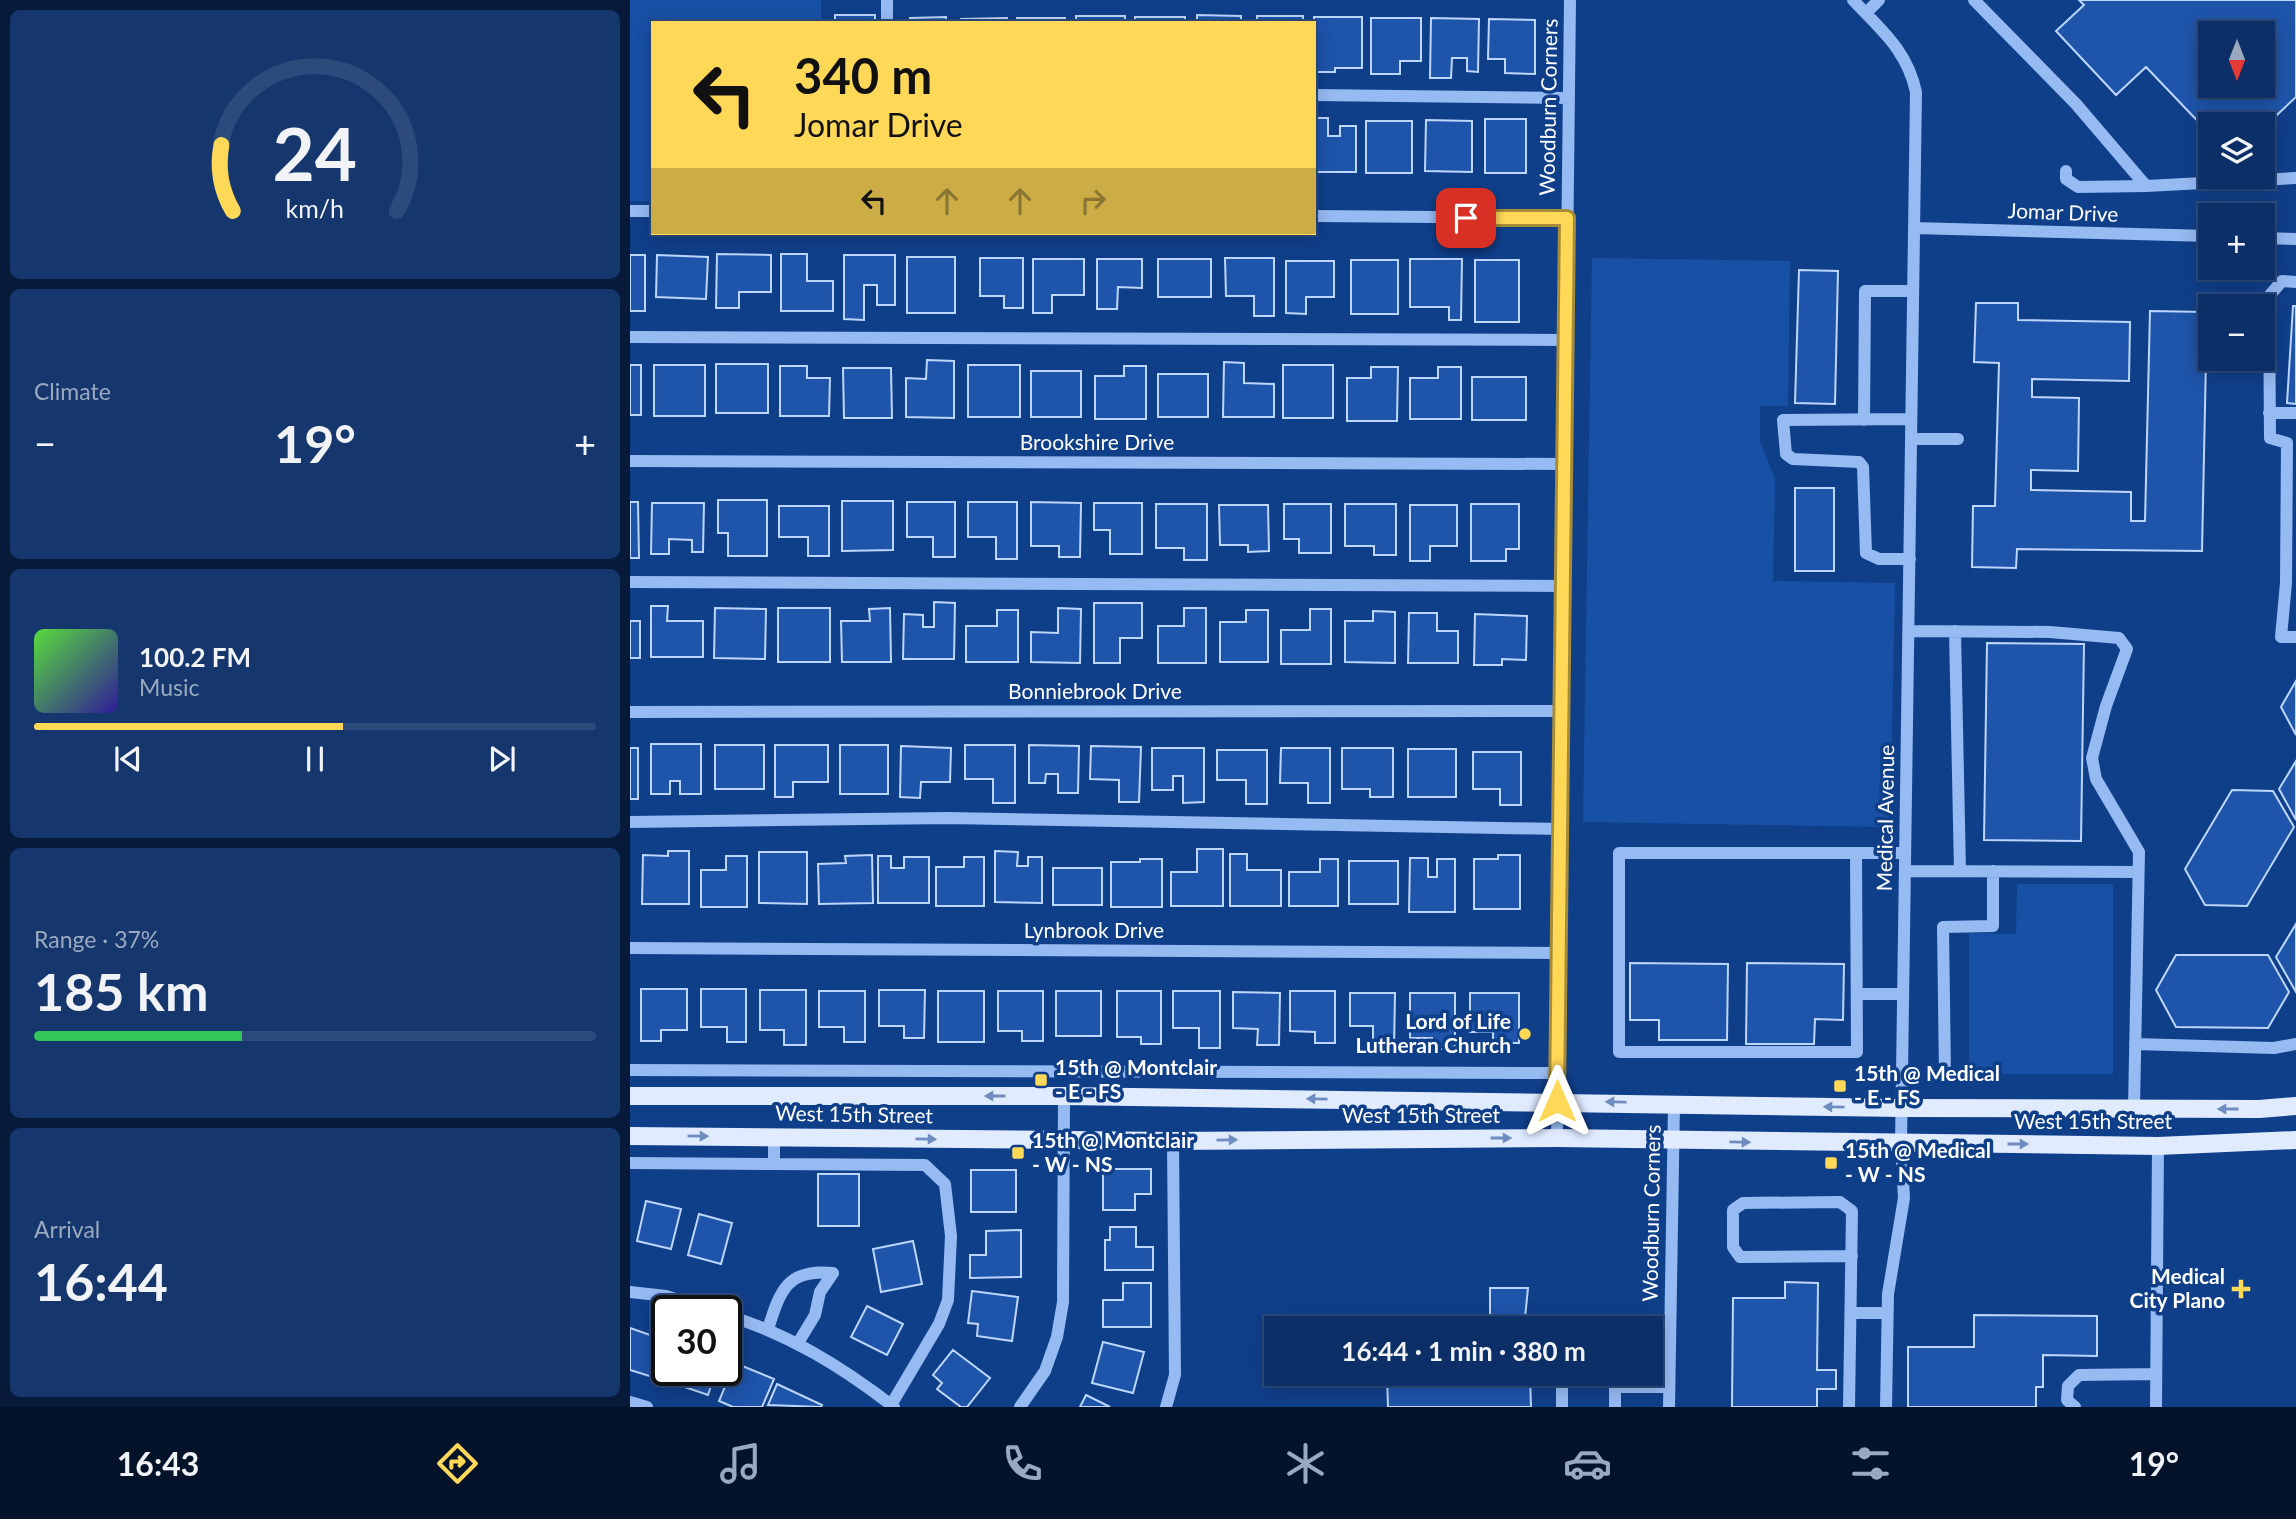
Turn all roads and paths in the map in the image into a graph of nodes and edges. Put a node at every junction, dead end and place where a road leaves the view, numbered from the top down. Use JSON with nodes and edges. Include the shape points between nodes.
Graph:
{"nodes":[{"id":1,"x":887,"y":0,"type":"edge"},
{"id":2,"x":1570,"y":0,"type":"edge"},
{"id":3,"x":1853,"y":0,"type":"edge"},
{"id":4,"x":1880,"y":0,"type":"edge"},
{"id":5,"x":1974,"y":0,"type":"edge"},
{"id":6,"x":1866,"y":13,"type":"junction"},
{"id":7,"x":887,"y":21,"type":"edge"},
{"id":8,"x":1316,"y":95,"type":"edge"},
{"id":9,"x":1569,"y":98,"type":"junction"},
{"id":10,"x":2066,"y":171,"type":"dead end"},
{"id":11,"x":2296,"y":178,"type":"edge"},
{"id":12,"x":2146,"y":186,"type":"junction"},
{"id":13,"x":630,"y":211,"type":"edge"},
{"id":14,"x":651,"y":211,"type":"edge"},
{"id":15,"x":1316,"y":216,"type":"edge"},
{"id":16,"x":1567,"y":218,"type":"junction"},
{"id":17,"x":1914,"y":228,"type":"junction"},
{"id":18,"x":2198,"y":236,"type":"edge"},
{"id":19,"x":2275,"y":238,"type":"edge"},
{"id":20,"x":2296,"y":239,"type":"edge"},
{"id":21,"x":2296,"y":282,"type":"edge"},
{"id":22,"x":1913,"y":291,"type":"junction"},
{"id":23,"x":630,"y":337,"type":"edge"},
{"id":24,"x":1565,"y":340,"type":"junction"},
{"id":25,"x":2269,"y":413,"type":"junction"},
{"id":26,"x":2296,"y":413,"type":"edge"},
{"id":27,"x":1912,"y":419,"type":"junction"},
{"id":28,"x":1864,"y":420,"type":"junction"},
{"id":29,"x":1911,"y":439,"type":"junction"},
{"id":30,"x":1958,"y":439,"type":"dead end"},
{"id":31,"x":630,"y":461,"type":"edge"},
{"id":32,"x":1563,"y":464,"type":"junction"},
{"id":33,"x":1910,"y":559,"type":"junction"},
{"id":34,"x":630,"y":582,"type":"edge"},
{"id":35,"x":2291,"y":583,"type":"edge"},
{"id":36,"x":1562,"y":586,"type":"junction"},
{"id":37,"x":1909,"y":631,"type":"junction"},
{"id":38,"x":1955,"y":631,"type":"junction"},
{"id":39,"x":2296,"y":637,"type":"edge"},
{"id":40,"x":1561,"y":711,"type":"junction"},
{"id":41,"x":630,"y":712,"type":"edge"},
{"id":42,"x":630,"y":822,"type":"edge"},
{"id":43,"x":1559,"y":829,"type":"junction"},
{"id":44,"x":1905,"y":853,"type":"junction"},
{"id":45,"x":1856,"y":854,"type":"junction"},
{"id":46,"x":1905,"y":871,"type":"junction"},
{"id":47,"x":1960,"y":871,"type":"junction"},
{"id":48,"x":1993,"y":871,"type":"junction"},
{"id":49,"x":2138,"y":872,"type":"junction"},
{"id":50,"x":630,"y":948,"type":"edge"},
{"id":51,"x":1557,"y":953,"type":"junction"},
{"id":52,"x":1857,"y":994,"type":"junction"},
{"id":53,"x":1903,"y":994,"type":"junction"},
{"id":54,"x":2135,"y":1044,"type":"junction"},
{"id":55,"x":2296,"y":1044,"type":"edge"},
{"id":56,"x":630,"y":1070,"type":"edge"},
{"id":57,"x":1557,"y":1073,"type":"junction"},
{"id":58,"x":1945,"y":1074,"type":"dead end"},
{"id":59,"x":630,"y":1096,"type":"edge"},
{"id":60,"x":1064,"y":1096,"type":"junction"},
{"id":61,"x":1557,"y":1101,"type":"junction"},
{"id":62,"x":1674,"y":1104,"type":"junction"},
{"id":63,"x":2296,"y":1106,"type":"edge"},
{"id":64,"x":1902,"y":1108,"type":"junction"},
{"id":65,"x":2134,"y":1108,"type":"junction"},
{"id":66,"x":630,"y":1136,"type":"edge"},
{"id":67,"x":774,"y":1137,"type":"junction"},
{"id":68,"x":1557,"y":1138,"type":"junction"},
{"id":69,"x":1063,"y":1140,"type":"junction"},
{"id":70,"x":2296,"y":1140,"type":"edge"},
{"id":71,"x":1173,"y":1141,"type":"junction"},
{"id":72,"x":1672,"y":1141,"type":"junction"},
{"id":73,"x":1901,"y":1143,"type":"junction"},
{"id":74,"x":2158,"y":1146,"type":"junction"},
{"id":75,"x":630,"y":1163,"type":"edge"},
{"id":76,"x":774,"y":1164,"type":"junction"},
{"id":77,"x":1852,"y":1256,"type":"junction"},
{"id":78,"x":630,"y":1292,"type":"edge"},
{"id":79,"x":657,"y":1295,"type":"edge"},
{"id":80,"x":1851,"y":1313,"type":"junction"},
{"id":81,"x":1887,"y":1313,"type":"junction"},
{"id":82,"x":742,"y":1320,"type":"edge"},
{"id":83,"x":768,"y":1329,"type":"junction"},
{"id":84,"x":799,"y":1343,"type":"junction"},
{"id":85,"x":2156,"y":1374,"type":"junction"},
{"id":86,"x":1562,"y":1386,"type":"edge"},
{"id":87,"x":1615,"y":1386,"type":"edge"},
{"id":88,"x":1661,"y":1386,"type":"edge"},
{"id":89,"x":1669,"y":1387,"type":"junction"},
{"id":90,"x":630,"y":1402,"type":"edge"},
{"id":91,"x":892,"y":1406,"type":"edge"},
{"id":92,"x":647,"y":1407,"type":"edge"},
{"id":93,"x":1020,"y":1407,"type":"edge"},
{"id":94,"x":1166,"y":1407,"type":"edge"},
{"id":95,"x":1562,"y":1407,"type":"edge"},
{"id":96,"x":1615,"y":1407,"type":"edge"},
{"id":97,"x":1669,"y":1407,"type":"edge"},
{"id":98,"x":1849,"y":1407,"type":"edge"},
{"id":99,"x":1886,"y":1407,"type":"edge"},
{"id":100,"x":2075,"y":1407,"type":"edge"},
{"id":101,"x":2156,"y":1407,"type":"edge"}],
"edges":[{"from":1,"to":7,"type":"street"},
{"from":2,"to":9,"type":"street","name":"Woodburn Corners"},
{"from":3,"to":6,"type":"street","name":"Medical Avenue"},
{"from":4,"to":6,"type":"street"},
{"from":5,"to":12,"type":"street","via":[[2076,104]]},
{"from":6,"to":17,"type":"street","name":"Medical Avenue","via":[[1911,69],[1916,108]]},
{"from":8,"to":9,"type":"street"},
{"from":9,"to":16,"type":"street","name":"Woodburn Corners"},
{"from":10,"to":12,"type":"street","via":[[2066,179],[2078,187]]},
{"from":11,"to":12,"type":"street"},
{"from":13,"to":14,"type":"street"},
{"from":15,"to":16,"type":"street"},
{"from":16,"to":24,"type":"street","name":"Woodburn Corners"},
{"from":17,"to":18,"type":"street","name":"Jomar Drive"},
{"from":17,"to":22,"type":"street","name":"Medical Avenue"},
{"from":19,"to":20,"type":"street"},
{"from":21,"to":25,"type":"street","via":[[2282,281],[2269,296]]},
{"from":22,"to":27,"type":"street","name":"Medical Avenue"},
{"from":22,"to":28,"type":"street","via":[[1865,291]]},
{"from":23,"to":24,"type":"street"},
{"from":24,"to":32,"type":"street","name":"Woodburn Corners"},
{"from":25,"to":26,"type":"street"},
{"from":25,"to":35,"type":"street","via":[[2270,438],[2287,443]]},
{"from":27,"to":28,"type":"street"},
{"from":27,"to":29,"type":"street","name":"Medical Avenue"},
{"from":28,"to":33,"type":"street","via":[[1783,420],[1786,454],[1793,459],[1859,461],[1864,476],[1866,553],[1879,559]]},
{"from":29,"to":30,"type":"street"},
{"from":29,"to":33,"type":"street","name":"Medical Avenue"},
{"from":31,"to":32,"type":"street","name":"Brookshire Drive"},
{"from":32,"to":36,"type":"street","name":"Woodburn Corners"},
{"from":33,"to":37,"type":"street","name":"Medical Avenue"},
{"from":34,"to":36,"type":"street"},
{"from":35,"to":39,"type":"street","via":[[2281,637]]},
{"from":36,"to":40,"type":"street","name":"Woodburn Corners"},
{"from":37,"to":38,"type":"street"},
{"from":37,"to":44,"type":"street","name":"Medical Avenue"},
{"from":38,"to":47,"type":"street"},
{"from":38,"to":49,"type":"street","via":[[2119,638],[2127,649],[2092,758],[2096,779],[2139,852]]},
{"from":40,"to":41,"type":"street","name":"Bonniebrook Drive"},
{"from":40,"to":43,"type":"street","name":"Woodburn Corners"},
{"from":42,"to":43,"type":"street","via":[[948,818]]},
{"from":43,"to":51,"type":"street","name":"Woodburn Corners"},
{"from":44,"to":45,"type":"street"},
{"from":44,"to":46,"type":"street","name":"Medical Avenue"},
{"from":45,"to":52,"type":"street"},
{"from":45,"to":52,"type":"street","via":[[1619,853],[1619,1052],[1857,1052]]},
{"from":46,"to":47,"type":"street"},
{"from":46,"to":53,"type":"street","name":"Medical Avenue"},
{"from":47,"to":48,"type":"street"},
{"from":48,"to":49,"type":"street"},
{"from":48,"to":58,"type":"street","via":[[1993,926],[1943,927]]},
{"from":49,"to":54,"type":"street"},
{"from":50,"to":51,"type":"street","name":"Lynbrook Drive"},
{"from":51,"to":57,"type":"street","name":"Woodburn Corners"},
{"from":52,"to":53,"type":"street"},
{"from":53,"to":64,"type":"street","name":"Medical Avenue"},
{"from":54,"to":55,"type":"street","via":[[2274,1048]]},
{"from":54,"to":65,"type":"street"},
{"from":56,"to":57,"type":"street"},
{"from":57,"to":61,"type":"street","name":"Woodburn Corners"},
{"from":60,"to":59,"type":"main road","name":"West 15th Street","one_way":true},
{"from":61,"to":60,"type":"main road","name":"West 15th Street","one_way":true},
{"from":60,"to":69,"type":"street"},
{"from":62,"to":61,"type":"main road","name":"West 15th Street","one_way":true},
{"from":61,"to":68,"type":"street","name":"Woodburn Corners"},
{"from":64,"to":62,"type":"main road","name":"West 15th Street","one_way":true},
{"from":62,"to":72,"type":"street","name":"Woodburn Corners"},
{"from":63,"to":65,"type":"main road","name":"West 15th Street","one_way":true},
{"from":64,"to":65,"type":"main road","name":"West 15th Street"},
{"from":64,"to":73,"type":"street","name":"Medical Avenue"},
{"from":66,"to":67,"type":"main road","name":"West 15th Street","one_way":true},
{"from":67,"to":69,"type":"main road","name":"West 15th Street","one_way":true},
{"from":67,"to":76,"type":"street"},
{"from":71,"to":68,"type":"main road","name":"West 15th Street","one_way":true},
{"from":68,"to":72,"type":"main road","name":"West 15th Street"},
{"from":69,"to":71,"type":"main road","name":"West 15th Street"},
{"from":69,"to":93,"type":"street","via":[[1063,1302],[1045,1371]]},
{"from":70,"to":74,"type":"main road","name":"West 15th Street"},
{"from":71,"to":94,"type":"street","via":[[1175,1376]]},
{"from":72,"to":73,"type":"main road","name":"West 15th Street","one_way":true},
{"from":72,"to":89,"type":"street","name":"Woodburn Corners"},
{"from":73,"to":74,"type":"main road","name":"West 15th Street","one_way":true},
{"from":73,"to":81,"type":"street","name":"Medical Avenue","via":[[1904,1198]]},
{"from":74,"to":85,"type":"street"},
{"from":75,"to":76,"type":"street"},
{"from":76,"to":91,"type":"street","via":[[925,1165],[945,1184],[951,1236],[948,1300]]},
{"from":77,"to":77,"type":"street","via":[[1852,1211],[1840,1202],[1743,1203],[1733,1210],[1733,1247],[1740,1258]]},
{"from":77,"to":80,"type":"street"},
{"from":78,"to":79,"type":"street"},
{"from":80,"to":81,"type":"street"},
{"from":80,"to":98,"type":"street"},
{"from":81,"to":99,"type":"street","name":"Medical Avenue"},
{"from":82,"to":83,"type":"street"},
{"from":83,"to":84,"type":"street"},
{"from":83,"to":84,"type":"street","via":[[778,1297],[799,1274],[832,1273]]},
{"from":84,"to":91,"type":"street"},
{"from":85,"to":100,"type":"street","via":[[2079,1375],[2067,1386],[2067,1400]]},
{"from":85,"to":101,"type":"street"},
{"from":86,"to":95,"type":"street"},
{"from":87,"to":96,"type":"street"},
{"from":88,"to":89,"type":"street"},
{"from":89,"to":97,"type":"street","name":"Woodburn Corners"},
{"from":90,"to":92,"type":"street"}]}
